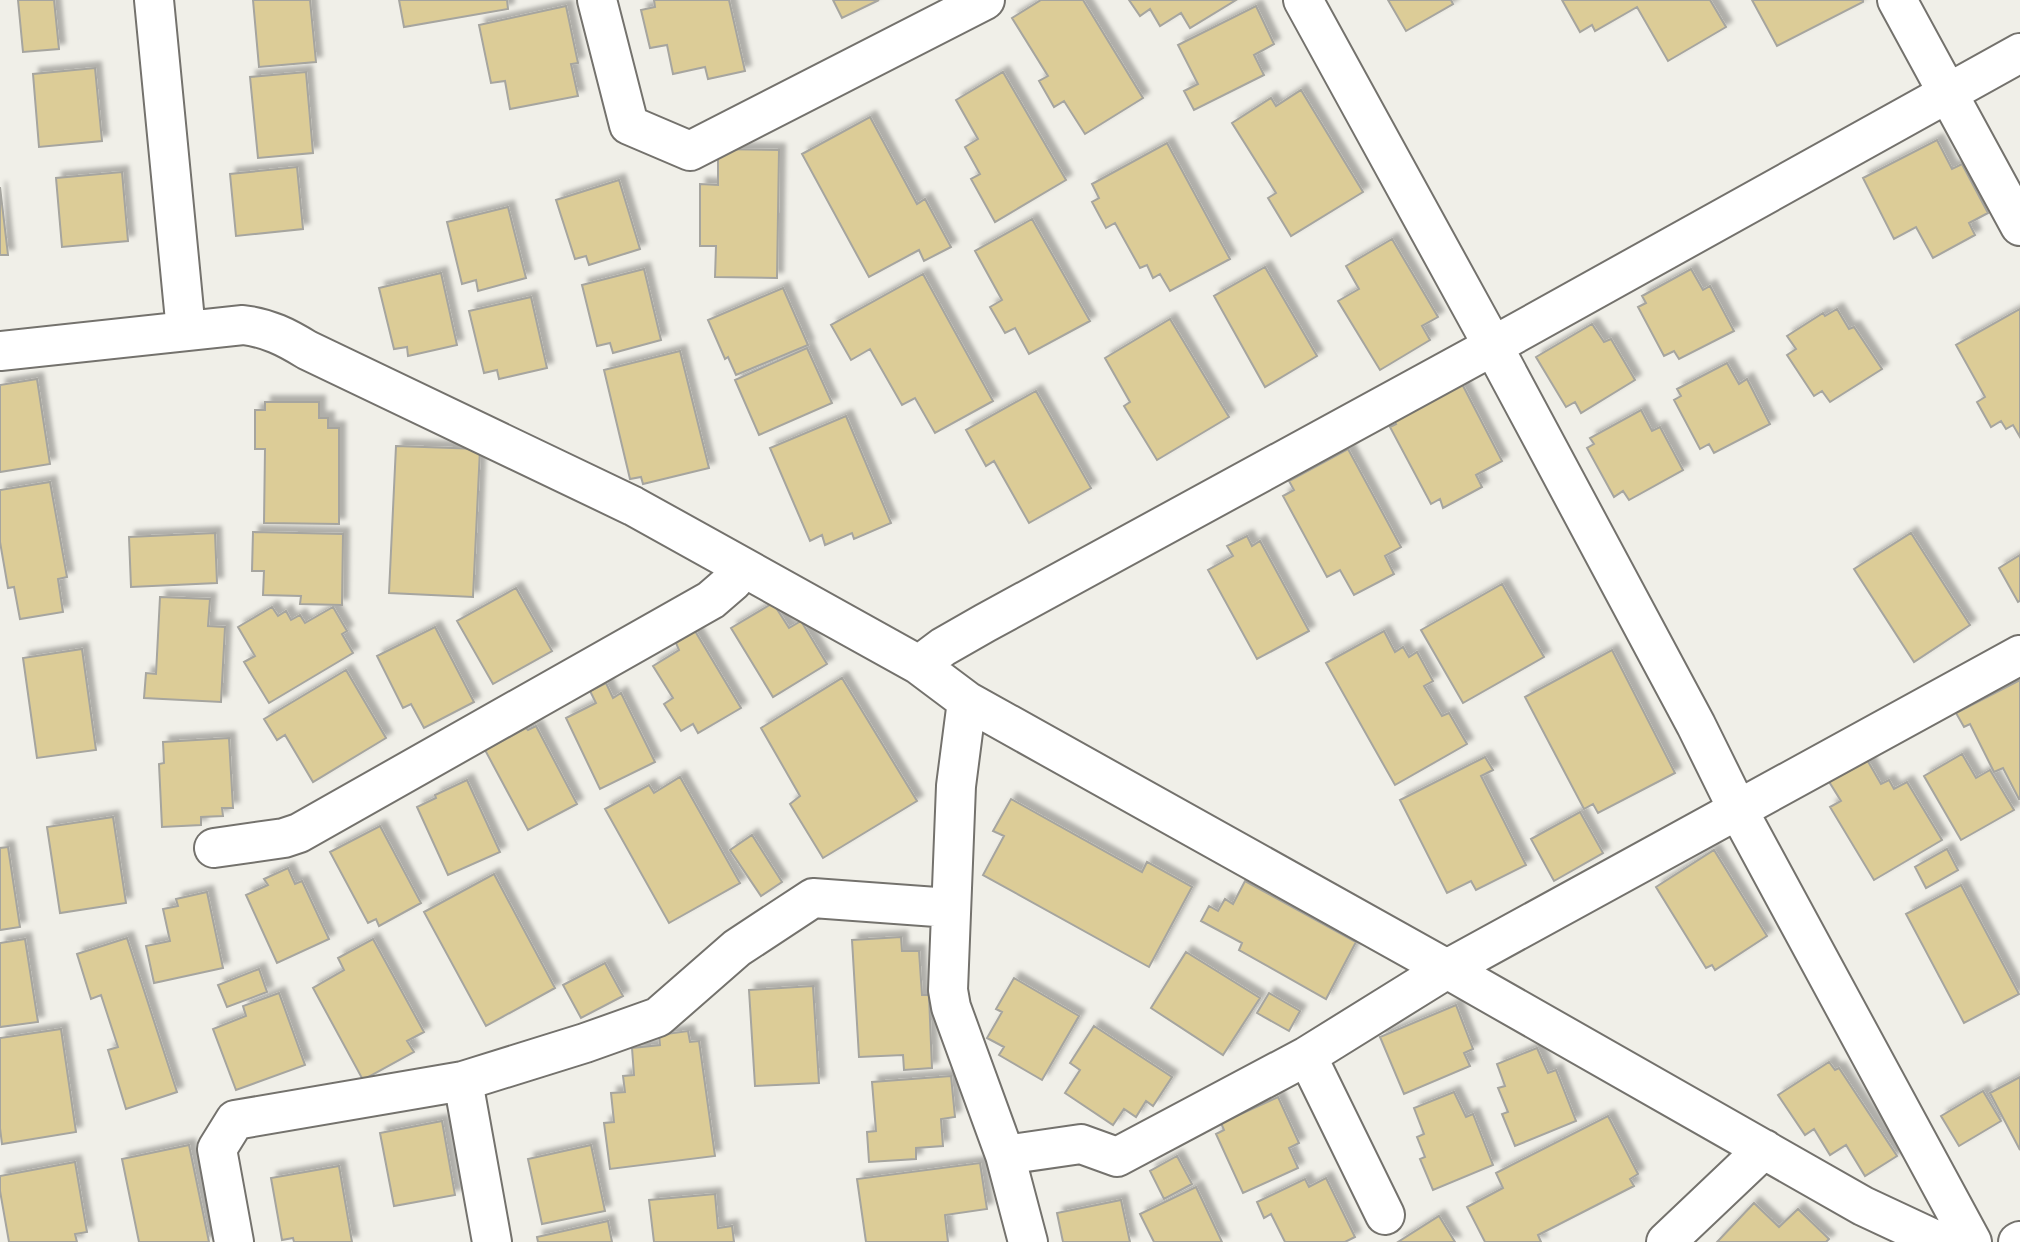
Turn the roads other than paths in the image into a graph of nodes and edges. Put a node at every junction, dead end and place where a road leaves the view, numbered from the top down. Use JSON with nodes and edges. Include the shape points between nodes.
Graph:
{"nodes":[{"id":1,"x":154,"y":0,"type":"edge"},
{"id":2,"x":597,"y":0,"type":"edge"},
{"id":3,"x":985,"y":0,"type":"edge"},
{"id":4,"x":1303,"y":0,"type":"edge"},
{"id":5,"x":1897,"y":0,"type":"edge"},
{"id":6,"x":2020,"y":53,"type":"edge"},
{"id":7,"x":1949,"y":93,"type":"junction"},
{"id":8,"x":2020,"y":226,"type":"edge"},
{"id":9,"x":186,"y":331,"type":"junction"},
{"id":10,"x":1493,"y":346,"type":"junction"},
{"id":11,"x":0,"y":351,"type":"edge"},
{"id":12,"x":744,"y":568,"type":"junction"},
{"id":13,"x":2020,"y":654,"type":"edge"},
{"id":14,"x":919,"y":665,"type":"junction"},
{"id":15,"x":967,"y":701,"type":"junction"},
{"id":16,"x":1738,"y":810,"type":"junction"},
{"id":17,"x":214,"y":848,"type":"dead end"},
{"id":18,"x":950,"y":908,"type":"junction"},
{"id":19,"x":1447,"y":969,"type":"junction"},
{"id":20,"x":1307,"y":1056,"type":"junction"},
{"id":21,"x":463,"y":1082,"type":"junction"},
{"id":22,"x":1764,"y":1149,"type":"junction"},
{"id":23,"x":1005,"y":1155,"type":"junction"},
{"id":24,"x":1385,"y":1215,"type":"dead end"},
{"id":25,"x":234,"y":1242,"type":"edge"},
{"id":26,"x":492,"y":1242,"type":"edge"},
{"id":27,"x":1028,"y":1242,"type":"edge"},
{"id":28,"x":1666,"y":1242,"type":"edge"},
{"id":29,"x":1940,"y":1242,"type":"edge"},
{"id":30,"x":1972,"y":1242,"type":"edge"}],
"edges":[{"from":1,"to":9,"type":"street"},
{"from":2,"to":3,"type":"street","via":[[629,125],[690,151]]},
{"from":4,"to":10,"type":"street"},
{"from":5,"to":7,"type":"street"},
{"from":6,"to":7,"type":"street"},
{"from":7,"to":8,"type":"street"},
{"from":7,"to":10,"type":"street"},
{"from":9,"to":11,"type":"street"},
{"from":9,"to":12,"type":"street","via":[[243,325],[281,335],[633,506]]},
{"from":10,"to":14,"type":"street","via":[[985,623]]},
{"from":10,"to":16,"type":"street"},
{"from":12,"to":14,"type":"street"},
{"from":12,"to":17,"type":"street","via":[[711,600],[299,832]]},
{"from":13,"to":16,"type":"street"},
{"from":14,"to":15,"type":"street"},
{"from":15,"to":18,"type":"street","via":[[956,786]]},
{"from":15,"to":19,"type":"street"},
{"from":16,"to":19,"type":"street"},
{"from":16,"to":30,"type":"street"},
{"from":18,"to":21,"type":"street","via":[[813,898],[737,948],[658,1017]]},
{"from":18,"to":23,"type":"street","via":[[951,1007]]},
{"from":19,"to":20,"type":"street"},
{"from":19,"to":22,"type":"street"},
{"from":20,"to":23,"type":"street","via":[[1117,1157],[1081,1144]]},
{"from":20,"to":24,"type":"street"},
{"from":21,"to":25,"type":"street","via":[[234,1120],[217,1149]]},
{"from":21,"to":26,"type":"street"},
{"from":22,"to":28,"type":"street"},
{"from":22,"to":29,"type":"street","via":[[1863,1206]]},
{"from":23,"to":27,"type":"street"}]}
